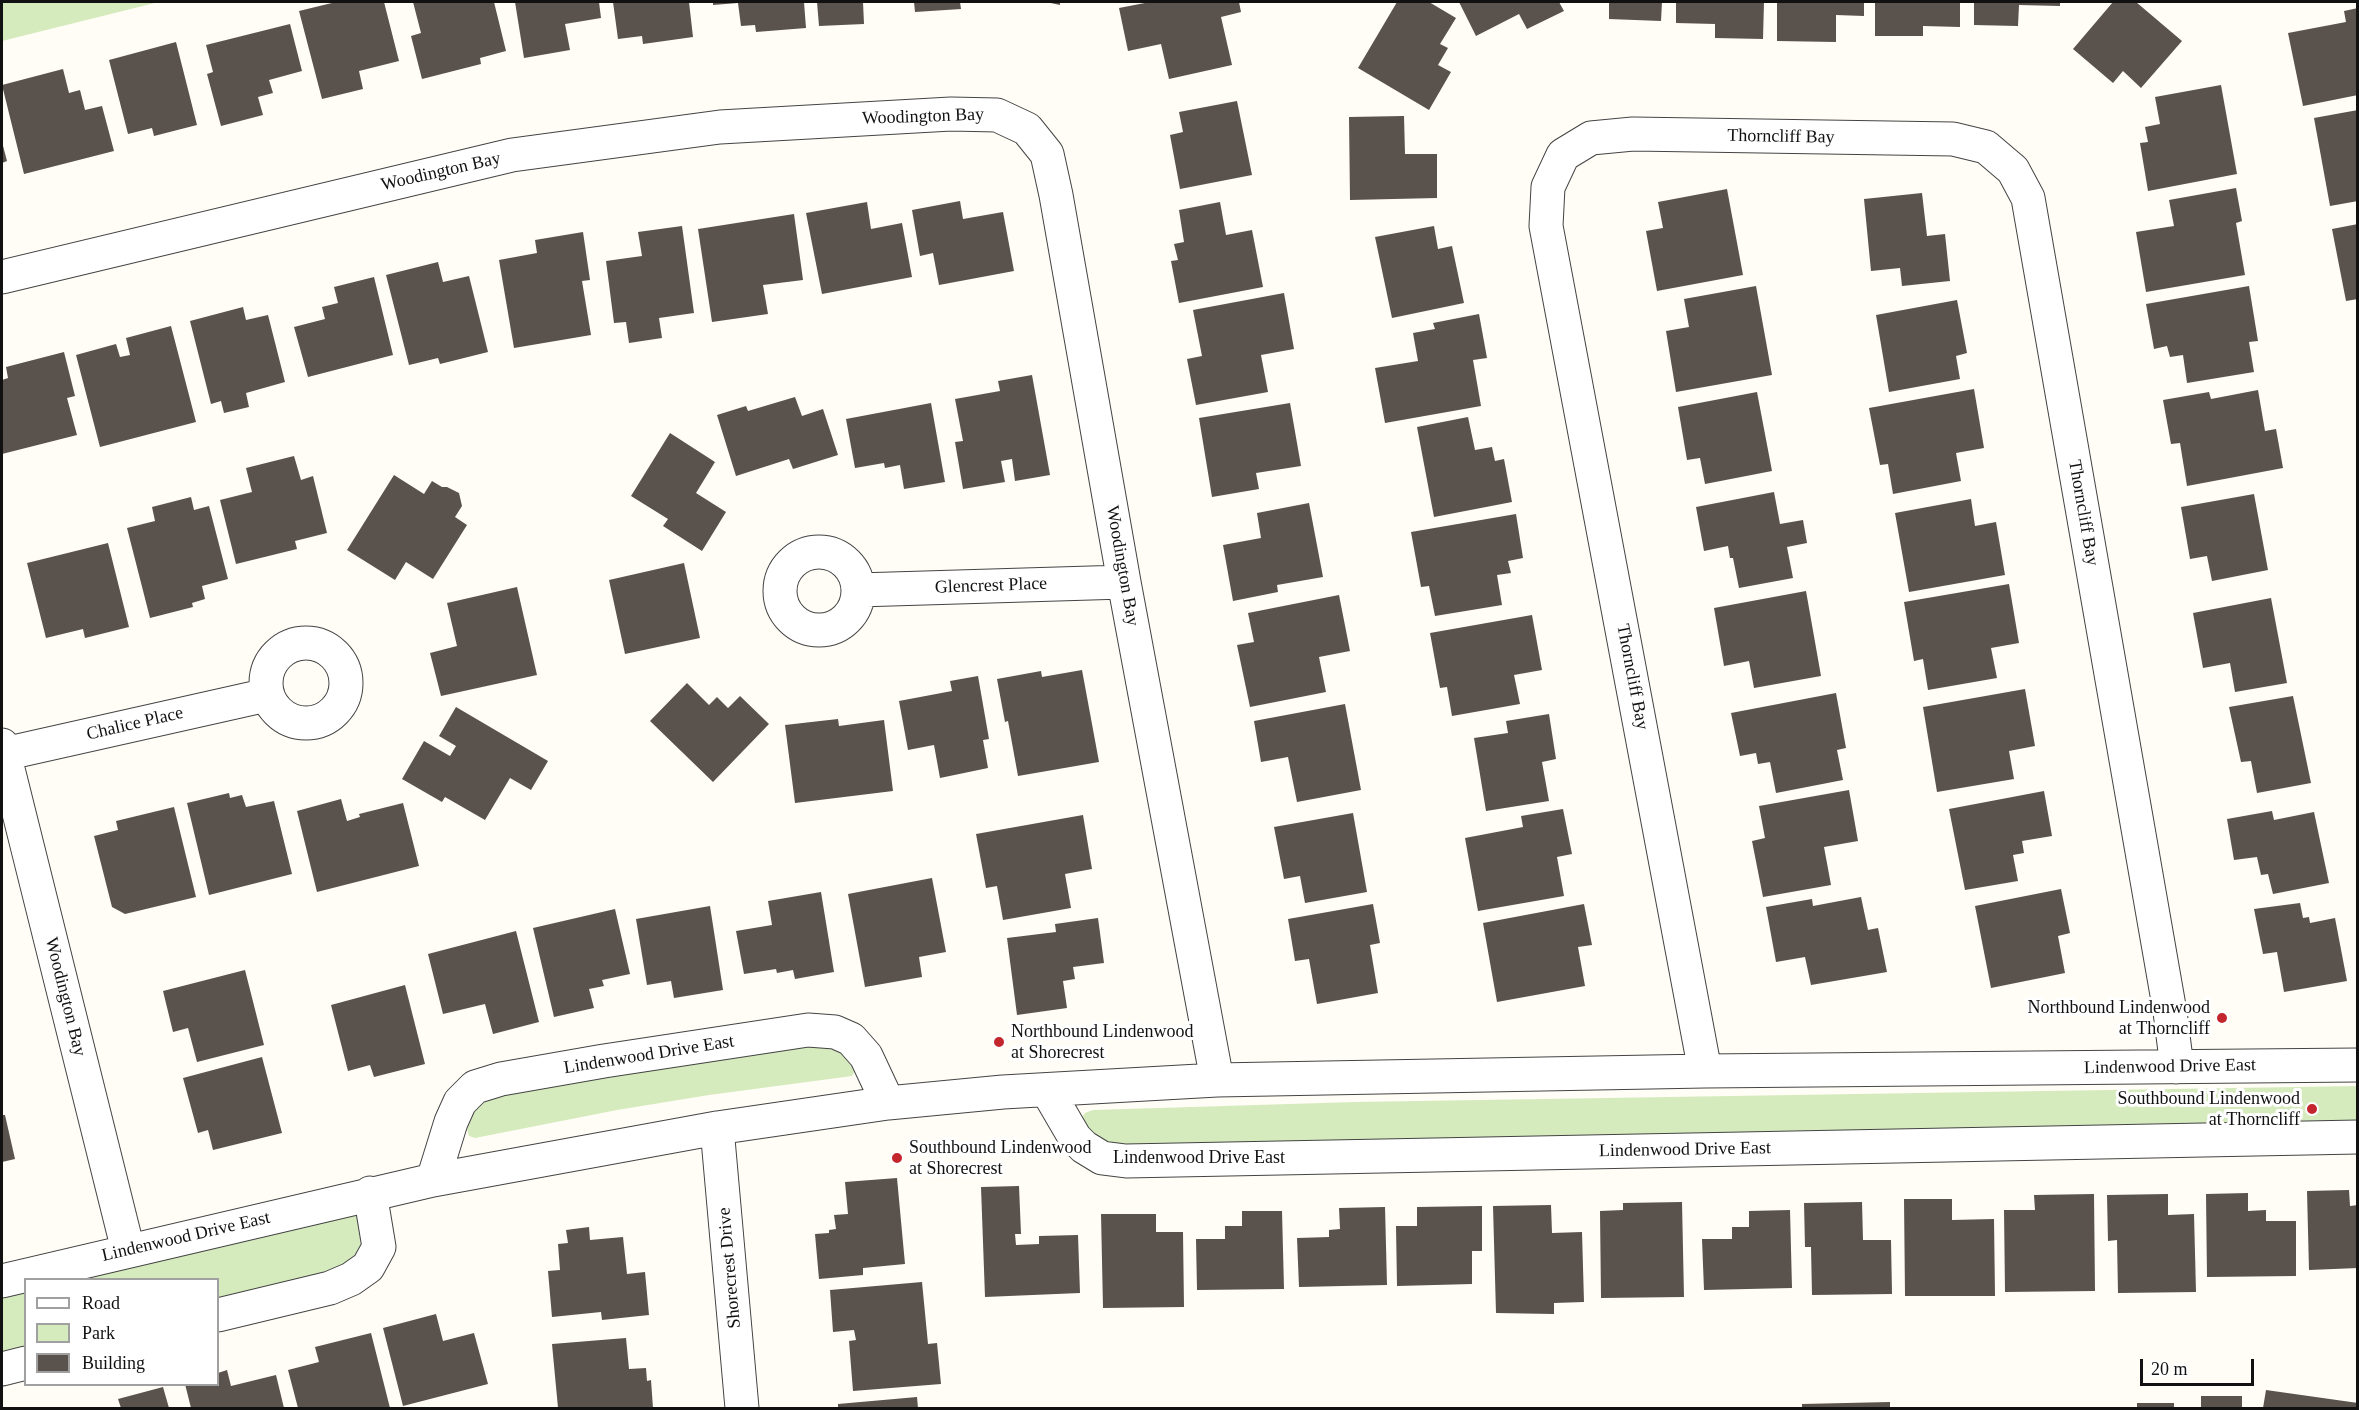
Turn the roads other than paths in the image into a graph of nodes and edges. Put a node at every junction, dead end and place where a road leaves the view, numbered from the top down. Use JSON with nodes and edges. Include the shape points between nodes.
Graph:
{"nodes":[{"id":1,"x":2,"y":277,"type":"edge"},
{"id":2,"x":1124,"y":582,"type":"junction"},
{"id":3,"x":858,"y":590,"type":"dead end"},
{"id":4,"x":267,"y":695,"type":"dead end"},
{"id":5,"x":3,"y":749,"type":"edge"},
{"id":6,"x":2358,"y":1065,"type":"edge"},
{"id":7,"x":2177,"y":1068,"type":"junction"},
{"id":8,"x":1705,"y":1071,"type":"junction"},
{"id":9,"x":1217,"y":1080,"type":"junction"},
{"id":10,"x":1047,"y":1090,"type":"junction"},
{"id":11,"x":888,"y":1103,"type":"junction"},
{"id":12,"x":717,"y":1128,"type":"junction"},
{"id":13,"x":2358,"y":1137,"type":"edge"},
{"id":14,"x":433,"y":1180,"type":"junction"},
{"id":15,"x":370,"y":1193,"type":"junction"},
{"id":16,"x":128,"y":1250,"type":"junction"},
{"id":17,"x":2,"y":1281,"type":"edge"},
{"id":18,"x":219,"y":1316,"type":"edge"},
{"id":19,"x":24,"y":1364,"type":"edge"},
{"id":20,"x":2,"y":1369,"type":"edge"},
{"id":21,"x":742,"y":1408,"type":"edge"}],
"edges":[{"from":1,"to":2,"type":"street","name":"Woodington Bay","via":[[512,155],[720,127],[997,115],[1027,129],[1047,154]]},
{"from":2,"to":3,"type":"street","name":"Glencrest Place"},
{"from":2,"to":9,"type":"street","name":"Woodington Bay"},
{"from":4,"to":5,"type":"street","name":"Chalice Place"},
{"from":5,"to":16,"type":"street","name":"Woodington Bay"},
{"from":6,"to":7,"type":"street","name":"Lindenwood Drive East"},
{"from":7,"to":8,"type":"street","name":"Lindenwood Drive East"},
{"from":7,"to":8,"type":"street","name":"Thorncliff Bay","via":[[2028,198],[2013,170],[1986,147],[1953,140],[1634,134],[1591,138],[1563,155],[1548,187],[1546,226]]},
{"from":8,"to":9,"type":"street","name":"Lindenwood Drive East"},
{"from":9,"to":10,"type":"street","name":"Lindenwood Drive East"},
{"from":10,"to":11,"type":"street","name":"Lindenwood Drive East"},
{"from":10,"to":13,"type":"street","name":"Lindenwood Drive East","via":[[1084,1147],[1102,1158],[1126,1161]]},
{"from":11,"to":12,"type":"street","name":"Lindenwood Drive East"},
{"from":11,"to":14,"type":"street","name":"Lindenwood Drive East","via":[[866,1056],[851,1039],[835,1032],[808,1030],[604,1061],[476,1087],[455,1112]]},
{"from":12,"to":14,"type":"street","name":"Lindenwood Drive East"},
{"from":12,"to":21,"type":"street","name":"Shorecrest Drive"},
{"from":14,"to":15,"type":"street","name":"Lindenwood Drive East"},
{"from":15,"to":16,"type":"street","name":"Lindenwood Drive East"},
{"from":15,"to":18,"type":"street","via":[[379,1247],[368,1267],[330,1288]]},
{"from":16,"to":17,"type":"street","name":"Lindenwood Drive East"},
{"from":19,"to":20,"type":"street"}]}
